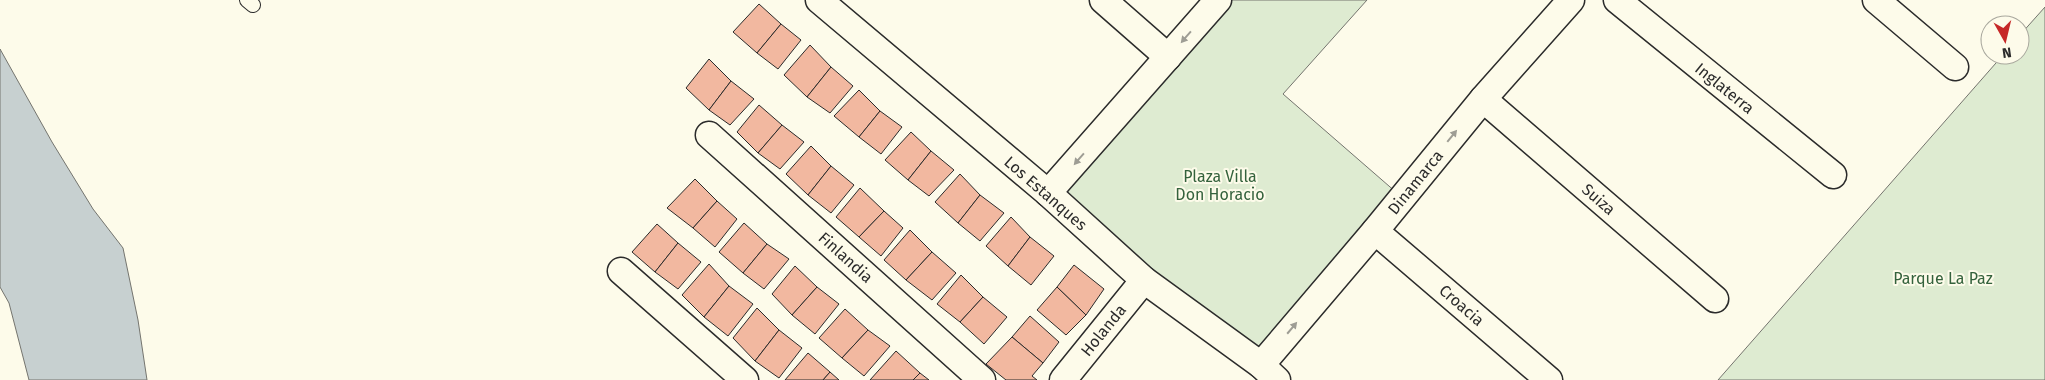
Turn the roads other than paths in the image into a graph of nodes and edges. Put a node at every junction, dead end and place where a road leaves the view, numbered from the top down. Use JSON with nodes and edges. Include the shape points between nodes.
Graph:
{"nodes":[{"id":1,"x":819,"y":0,"type":"edge"},
{"id":2,"x":1103,"y":0,"type":"edge"},
{"id":3,"x":1218,"y":0,"type":"edge"},
{"id":4,"x":1571,"y":0,"type":"edge"},
{"id":5,"x":1617,"y":0,"type":"edge"},
{"id":6,"x":1876,"y":0,"type":"edge"},
{"id":7,"x":1168,"y":57,"type":"junction"},
{"id":8,"x":1955,"y":67,"type":"dead end"},
{"id":9,"x":1483,"y":99,"type":"junction"},
{"id":10,"x":709,"y":135,"type":"dead end"},
{"id":11,"x":1834,"y":175,"type":"dead end"},
{"id":12,"x":1048,"y":193,"type":"junction"},
{"id":13,"x":1375,"y":231,"type":"junction"},
{"id":14,"x":621,"y":271,"type":"dead end"},
{"id":15,"x":1144,"y":280,"type":"junction"},
{"id":16,"x":1715,"y":299,"type":"dead end"},
{"id":17,"x":1269,"y":372,"type":"edge"},
{"id":18,"x":745,"y":380,"type":"edge"},
{"id":19,"x":982,"y":380,"type":"edge"},
{"id":20,"x":1063,"y":380,"type":"edge"},
{"id":21,"x":1549,"y":380,"type":"edge"}],
"edges":[{"from":1,"to":12,"type":"street","name":"Los Estanques"},
{"from":2,"to":7,"type":"street"},
{"from":3,"to":7,"type":"street","one_way":true},
{"from":4,"to":9,"type":"street","name":"Dinamarca"},
{"from":5,"to":11,"type":"street","name":"Inglaterra"},
{"from":6,"to":8,"type":"street"},
{"from":7,"to":12,"type":"street","one_way":true},
{"from":13,"to":9,"type":"street","name":"Dinamarca","one_way":true},
{"from":9,"to":16,"type":"street","name":"Suiza"},
{"from":10,"to":19,"type":"street","name":"Finlandia"},
{"from":12,"to":15,"type":"street","name":"Los Estanques"},
{"from":17,"to":13,"type":"street","name":"Dinamarca","one_way":true},
{"from":13,"to":21,"type":"street","name":"Croacia"},
{"from":14,"to":18,"type":"street"},
{"from":15,"to":17,"type":"street","name":"Los Estanques"},
{"from":15,"to":20,"type":"street","name":"Holanda"}]}
